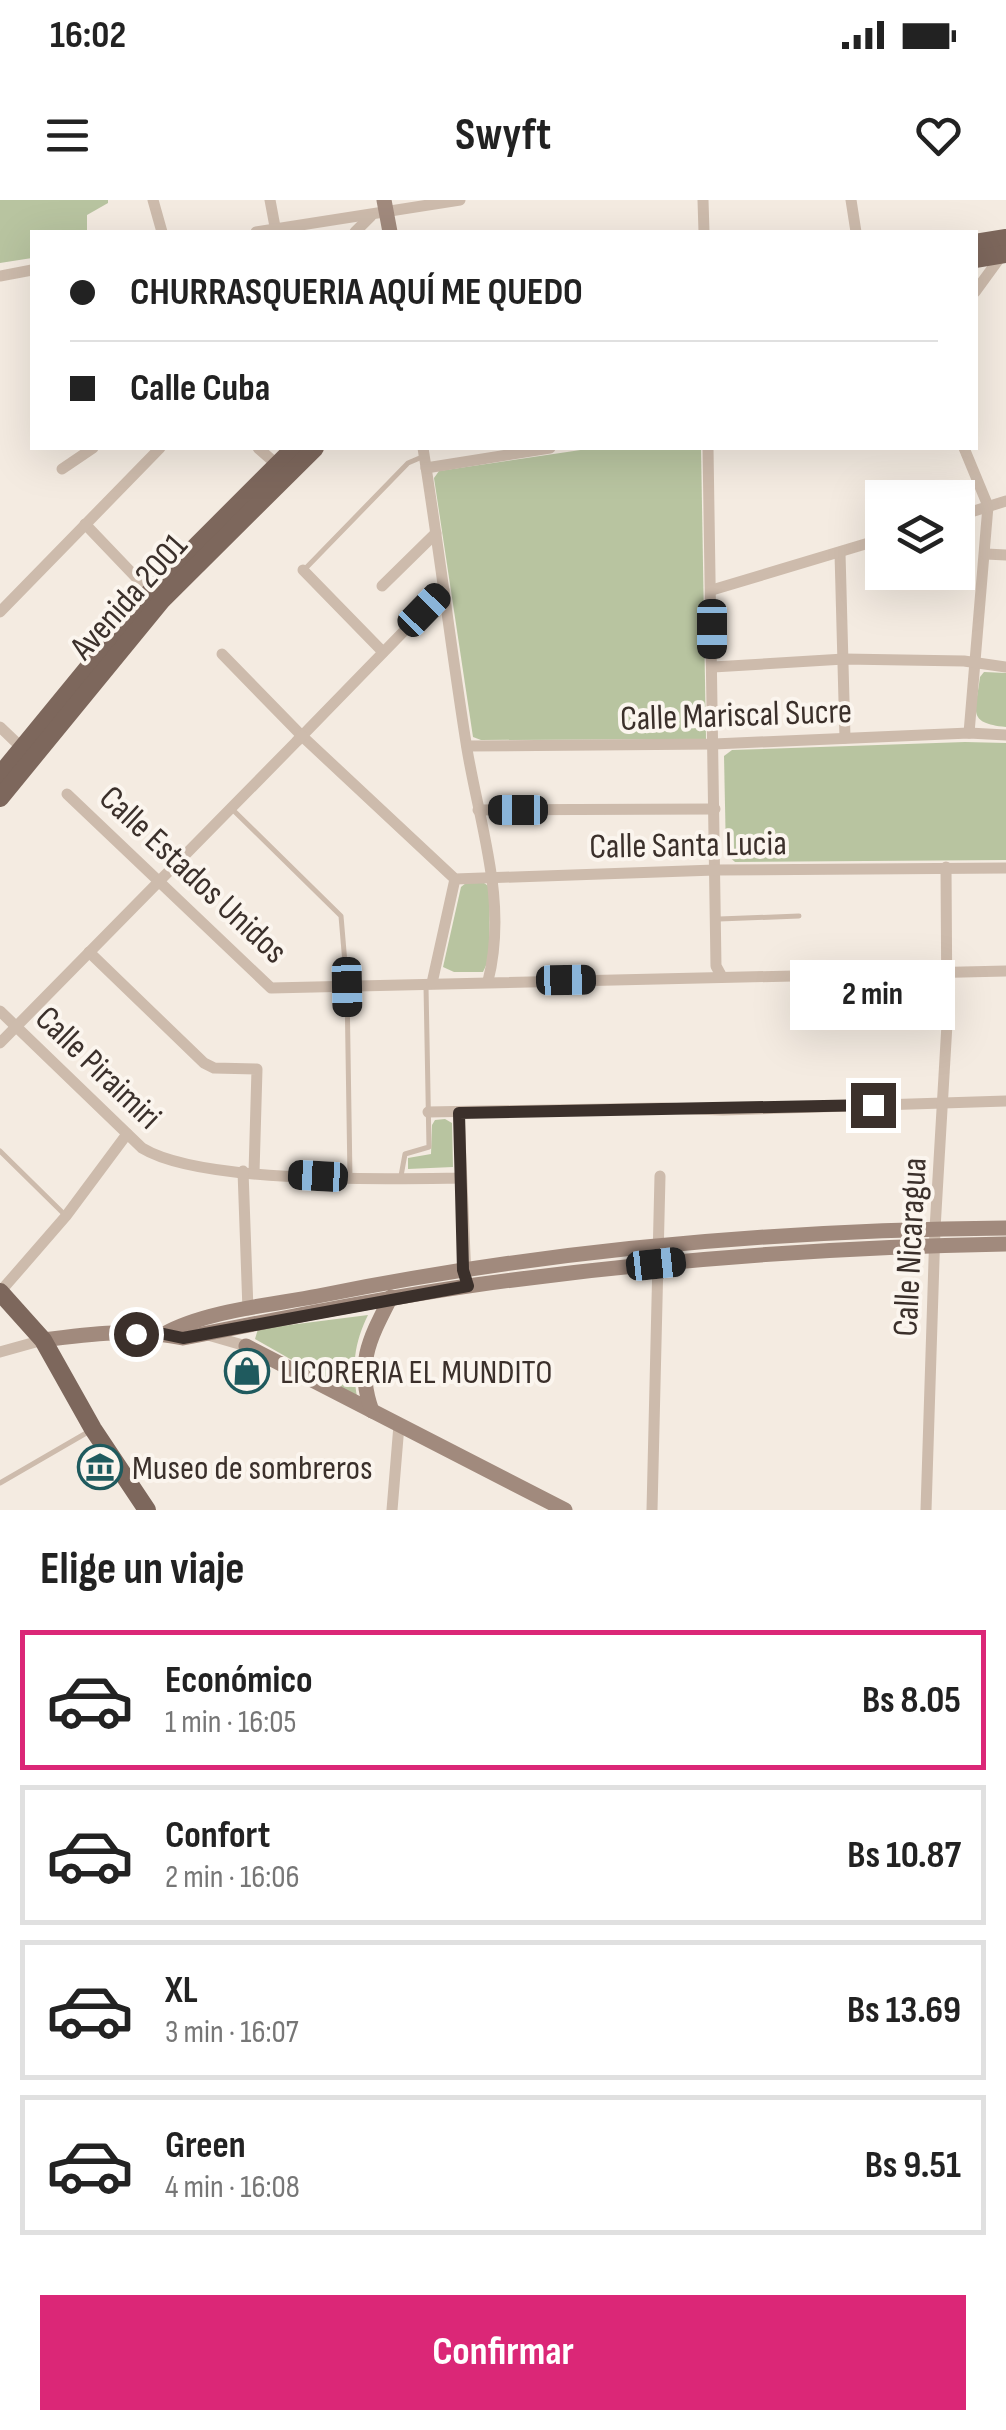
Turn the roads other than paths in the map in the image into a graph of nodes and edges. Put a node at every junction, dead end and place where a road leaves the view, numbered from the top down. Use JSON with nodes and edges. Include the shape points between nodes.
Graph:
{"nodes":[{"id":1,"x":153,"y":200,"type":"edge"},
{"id":2,"x":270,"y":200,"type":"edge"},
{"id":3,"x":460,"y":200,"type":"edge"},
{"id":4,"x":702,"y":200,"type":"edge"},
{"id":5,"x":851,"y":200,"type":"edge"},
{"id":6,"x":381,"y":209,"type":"edge"},
{"id":7,"x":161,"y":230,"type":"edge"},
{"id":8,"x":276,"y":230,"type":"edge"},
{"id":9,"x":281,"y":230,"type":"edge"},
{"id":10,"x":357,"y":230,"type":"edge"},
{"id":11,"x":704,"y":230,"type":"edge"},
{"id":12,"x":856,"y":230,"type":"edge"},
{"id":13,"x":978,"y":244,"type":"edge"},
{"id":14,"x":1005,"y":249,"type":"edge"},
{"id":15,"x":978,"y":258,"type":"edge"},
{"id":16,"x":30,"y":270,"type":"edge"},
{"id":17,"x":0,"y":276,"type":"edge"},
{"id":18,"x":978,"y":288,"type":"edge"},
{"id":19,"x":90,"y":450,"type":"edge"},
{"id":20,"x":158,"y":450,"type":"edge"},
{"id":21,"x":260,"y":450,"type":"edge"},
{"id":22,"x":293,"y":450,"type":"edge"},
{"id":23,"x":312,"y":450,"type":"edge"},
{"id":24,"x":522,"y":450,"type":"edge"},
{"id":25,"x":708,"y":450,"type":"edge"},
{"id":26,"x":965,"y":450,"type":"edge"},
{"id":27,"x":425,"y":457,"type":"edge"},
{"id":28,"x":62,"y":469,"type":"dead end"},
{"id":29,"x":283,"y":470,"type":"junction"},
{"id":30,"x":1006,"y":501,"type":"edge"},
{"id":31,"x":988,"y":506,"type":"junction"},
{"id":32,"x":975,"y":510,"type":"edge"},
{"id":33,"x":84,"y":524,"type":"junction"},
{"id":34,"x":436,"y":533,"type":"junction"},
{"id":35,"x":865,"y":544,"type":"edge"},
{"id":36,"x":840,"y":552,"type":"junction"},
{"id":37,"x":986,"y":554,"type":"junction"},
{"id":38,"x":1006,"y":556,"type":"edge"},
{"id":39,"x":303,"y":570,"type":"joint"},
{"id":40,"x":382,"y":586,"type":"dead end"},
{"id":41,"x":444,"y":590,"type":"junction"},
{"id":42,"x":712,"y":590,"type":"junction"},
{"id":43,"x":150,"y":592,"type":"junction"},
{"id":44,"x":0,"y":612,"type":"edge"},
{"id":45,"x":383,"y":652,"type":"junction"},
{"id":46,"x":222,"y":654,"type":"dead end"},
{"id":47,"x":844,"y":660,"type":"junction"},
{"id":48,"x":976,"y":662,"type":"junction"},
{"id":49,"x":712,"y":667,"type":"junction"},
{"id":50,"x":1006,"y":667,"type":"edge"},
{"id":51,"x":0,"y":727,"type":"edge"},
{"id":52,"x":968,"y":733,"type":"junction"},
{"id":53,"x":1006,"y":735,"type":"edge"},
{"id":54,"x":302,"y":736,"type":"junction"},
{"id":55,"x":845,"y":738,"type":"junction"},
{"id":56,"x":714,"y":744,"type":"junction"},
{"id":57,"x":467,"y":746,"type":"junction"},
{"id":58,"x":22,"y":748,"type":"junction"},
{"id":59,"x":0,"y":775,"type":"edge"},
{"id":60,"x":67,"y":794,"type":"dead end"},
{"id":61,"x":0,"y":798,"type":"edge"},
{"id":62,"x":231,"y":808,"type":"junction"},
{"id":63,"x":478,"y":810,"type":"junction"},
{"id":64,"x":714,"y":810,"type":"junction"},
{"id":65,"x":946,"y":867,"type":"junction"},
{"id":66,"x":1006,"y":868,"type":"edge"},
{"id":67,"x":715,"y":870,"type":"junction"},
{"id":68,"x":493,"y":876,"type":"junction"},
{"id":69,"x":455,"y":879,"type":"junction"},
{"id":70,"x":160,"y":880,"type":"junction"},
{"id":71,"x":799,"y":916,"type":"dead end"},
{"id":72,"x":716,"y":919,"type":"junction"},
{"id":73,"x":89,"y":952,"type":"junction"},
{"id":74,"x":1006,"y":971,"type":"edge"},
{"id":75,"x":949,"y":972,"type":"junction"},
{"id":76,"x":722,"y":977,"type":"junction"},
{"id":77,"x":488,"y":981,"type":"junction"},
{"id":78,"x":429,"y":983,"type":"junction"},
{"id":79,"x":347,"y":987,"type":"junction"},
{"id":80,"x":0,"y":1011,"type":"edge"},
{"id":81,"x":16,"y":1026,"type":"junction"},
{"id":82,"x":0,"y":1044,"type":"edge"},
{"id":83,"x":1006,"y":1101,"type":"edge"},
{"id":84,"x":944,"y":1102,"type":"junction"},
{"id":85,"x":428,"y":1112,"type":"junction"},
{"id":86,"x":459,"y":1113,"type":"junction"},
{"id":87,"x":126,"y":1134,"type":"junction"},
{"id":88,"x":0,"y":1151,"type":"edge"},
{"id":89,"x":248,"y":1172,"type":"junction"},
{"id":90,"x":660,"y":1176,"type":"dead end"},
{"id":91,"x":350,"y":1178,"type":"junction"},
{"id":92,"x":461,"y":1178,"type":"junction"},
{"id":93,"x":401,"y":1179,"type":"junction"},
{"id":94,"x":66,"y":1216,"type":"junction"},
{"id":95,"x":1006,"y":1228,"type":"edge"},
{"id":96,"x":935,"y":1237,"type":"junction"},
{"id":97,"x":1006,"y":1244,"type":"edge"},
{"id":98,"x":658,"y":1246,"type":"junction"},
{"id":99,"x":656,"y":1264,"type":"junction"},
{"id":100,"x":463,"y":1270,"type":"junction"},
{"id":101,"x":468,"y":1286,"type":"junction"},
{"id":102,"x":390,"y":1291,"type":"junction"},
{"id":103,"x":0,"y":1292,"type":"edge"},
{"id":104,"x":248,"y":1310,"type":"junction"},
{"id":105,"x":164,"y":1334,"type":"junction"},
{"id":106,"x":204,"y":1334,"type":"junction"},
{"id":107,"x":43,"y":1340,"type":"junction"},
{"id":108,"x":246,"y":1346,"type":"joint"},
{"id":109,"x":0,"y":1352,"type":"edge"},
{"id":110,"x":372,"y":1411,"type":"junction"},
{"id":111,"x":399,"y":1425,"type":"junction"},
{"id":112,"x":94,"y":1428,"type":"junction"},
{"id":113,"x":0,"y":1484,"type":"edge"},
{"id":114,"x":147,"y":1510,"type":"edge"},
{"id":115,"x":392,"y":1510,"type":"edge"},
{"id":116,"x":565,"y":1510,"type":"edge"},
{"id":117,"x":652,"y":1510,"type":"edge"},
{"id":118,"x":926,"y":1510,"type":"edge"}],
"edges":[{"from":1,"to":7,"type":"street"},
{"from":2,"to":8,"type":"street"},
{"from":3,"to":6,"type":"street"},
{"from":4,"to":11,"type":"street"},
{"from":5,"to":12,"type":"street"},
{"from":6,"to":9,"type":"street"},
{"from":6,"to":10,"type":"street"},
{"from":13,"to":14,"type":"main road"},
{"from":14,"to":15,"type":"main road"},
{"from":14,"to":18,"type":"street"},
{"from":16,"to":17,"type":"street"},
{"from":19,"to":28,"type":"street"},
{"from":20,"to":33,"type":"street"},
{"from":21,"to":29,"type":"street"},
{"from":22,"to":29,"type":"main road","name":"Avenida 2001"},
{"from":23,"to":29,"type":"main road","name":"Avenida 2001"},
{"from":24,"to":27,"type":"street"},
{"from":25,"to":42,"type":"street"},
{"from":26,"to":31,"type":"street"},
{"from":27,"to":34,"type":"street"},
{"from":27,"to":39,"type":"lane","via":[[408,463]]},
{"from":29,"to":43,"type":"main road","name":"Avenida 2001"},
{"from":29,"to":61,"type":"main road","name":"Avenida 2001","via":[[162,600]]},
{"from":30,"to":31,"type":"street"},
{"from":31,"to":32,"type":"street"},
{"from":31,"to":37,"type":"street"},
{"from":33,"to":43,"type":"street"},
{"from":33,"to":44,"type":"street"},
{"from":34,"to":40,"type":"street"},
{"from":34,"to":41,"type":"street"},
{"from":35,"to":36,"type":"street"},
{"from":36,"to":42,"type":"street"},
{"from":36,"to":47,"type":"street"},
{"from":37,"to":38,"type":"street"},
{"from":37,"to":48,"type":"street"},
{"from":39,"to":45,"type":"street"},
{"from":41,"to":45,"type":"street"},
{"from":41,"to":57,"type":"street"},
{"from":42,"to":49,"type":"street"},
{"from":43,"to":58,"type":"main road","name":"Avenida 2001"},
{"from":45,"to":54,"type":"street"},
{"from":46,"to":54,"type":"street"},
{"from":47,"to":48,"type":"street"},
{"from":47,"to":49,"type":"street"},
{"from":47,"to":55,"type":"street"},
{"from":48,"to":50,"type":"street"},
{"from":48,"to":52,"type":"street"},
{"from":49,"to":56,"type":"street"},
{"from":51,"to":58,"type":"street"},
{"from":52,"to":53,"type":"street","name":"Calle Mariscal Sucre"},
{"from":52,"to":55,"type":"street","name":"Calle Mariscal Sucre"},
{"from":54,"to":62,"type":"street"},
{"from":54,"to":69,"type":"street"},
{"from":54,"to":70,"type":"street"},
{"from":55,"to":56,"type":"street","name":"Calle Mariscal Sucre"},
{"from":56,"to":57,"type":"street","name":"Calle Mariscal Sucre"},
{"from":56,"to":64,"type":"street"},
{"from":57,"to":63,"type":"street"},
{"from":58,"to":59,"type":"main road","name":"Avenida 2001"},
{"from":60,"to":70,"type":"street","name":"Calle Estados Unidos"},
{"from":62,"to":70,"type":"street"},
{"from":62,"to":79,"type":"lane","via":[[342,916]]},
{"from":63,"to":64,"type":"street"},
{"from":63,"to":68,"type":"street"},
{"from":64,"to":67,"type":"street"},
{"from":65,"to":66,"type":"street","name":"Calle Santa Lucia"},
{"from":65,"to":67,"type":"street","name":"Calle Santa Lucia"},
{"from":65,"to":75,"type":"street","name":"Calle Nicaragua"},
{"from":67,"to":68,"type":"street","name":"Calle Santa Lucia"},
{"from":67,"to":72,"type":"street"},
{"from":68,"to":69,"type":"street","name":"Calle Santa Lucia"},
{"from":68,"to":77,"type":"street","via":[[496,948]]},
{"from":69,"to":78,"type":"street"},
{"from":70,"to":73,"type":"street"},
{"from":70,"to":79,"type":"street","name":"Calle Estados Unidos","via":[[271,988]]},
{"from":71,"to":72,"type":"lane"},
{"from":72,"to":76,"type":"street"},
{"from":73,"to":81,"type":"street"},
{"from":73,"to":89,"type":"street","via":[[204,1063],[257,1068]]},
{"from":74,"to":75,"type":"street","name":"Calle Estados Unidos"},
{"from":75,"to":76,"type":"street","name":"Calle Estados Unidos"},
{"from":75,"to":84,"type":"street","name":"Calle Nicaragua"},
{"from":76,"to":77,"type":"street","name":"Calle Estados Unidos"},
{"from":77,"to":78,"type":"street","name":"Calle Estados Unidos"},
{"from":78,"to":79,"type":"street","name":"Calle Estados Unidos"},
{"from":78,"to":85,"type":"lane"},
{"from":79,"to":91,"type":"lane"},
{"from":80,"to":81,"type":"street","name":"Calle Piraimiri"},
{"from":81,"to":82,"type":"street"},
{"from":81,"to":87,"type":"street","name":"Calle Piraimiri"},
{"from":83,"to":84,"type":"street"},
{"from":84,"to":86,"type":"street"},
{"from":84,"to":96,"type":"street","name":"Calle Nicaragua"},
{"from":85,"to":86,"type":"street"},
{"from":85,"to":93,"type":"lane","via":[[429,1147],[404,1154]]},
{"from":86,"to":92,"type":"street"},
{"from":87,"to":89,"type":"street","name":"Calle Piraimiri","via":[[170,1162]]},
{"from":87,"to":94,"type":"street"},
{"from":88,"to":94,"type":"lane"},
{"from":89,"to":91,"type":"street","name":"Calle Piraimiri"},
{"from":89,"to":104,"type":"street"},
{"from":90,"to":98,"type":"street"},
{"from":91,"to":93,"type":"street","name":"Calle Piraimiri"},
{"from":92,"to":93,"type":"street","name":"Calle Piraimiri"},
{"from":92,"to":100,"type":"street"},
{"from":94,"to":103,"type":"street"},
{"from":95,"to":96,"type":"main road"},
{"from":96,"to":97,"type":"main road"},
{"from":96,"to":98,"type":"main road"},
{"from":96,"to":99,"type":"main road"},
{"from":96,"to":118,"type":"street","name":"Calle Nicaragua"},
{"from":98,"to":99,"type":"street"},
{"from":98,"to":100,"type":"main road"},
{"from":99,"to":101,"type":"main road"},
{"from":99,"to":117,"type":"street"},
{"from":100,"to":101,"type":"street"},
{"from":100,"to":102,"type":"main road"},
{"from":101,"to":102,"type":"main road"},
{"from":102,"to":104,"type":"main road"},
{"from":102,"to":106,"type":"main road"},
{"from":102,"to":110,"type":"main road","via":[[364,1369]]},
{"from":103,"to":107,"type":"main road"},
{"from":104,"to":105,"type":"main road"},
{"from":105,"to":106,"type":"main road"},
{"from":105,"to":107,"type":"main road"},
{"from":106,"to":108,"type":"street"},
{"from":107,"to":109,"type":"street"},
{"from":107,"to":112,"type":"main road"},
{"from":108,"to":110,"type":"main road"},
{"from":110,"to":111,"type":"main road"},
{"from":111,"to":115,"type":"street"},
{"from":111,"to":116,"type":"main road"},
{"from":112,"to":113,"type":"lane"},
{"from":112,"to":114,"type":"main road"}]}
